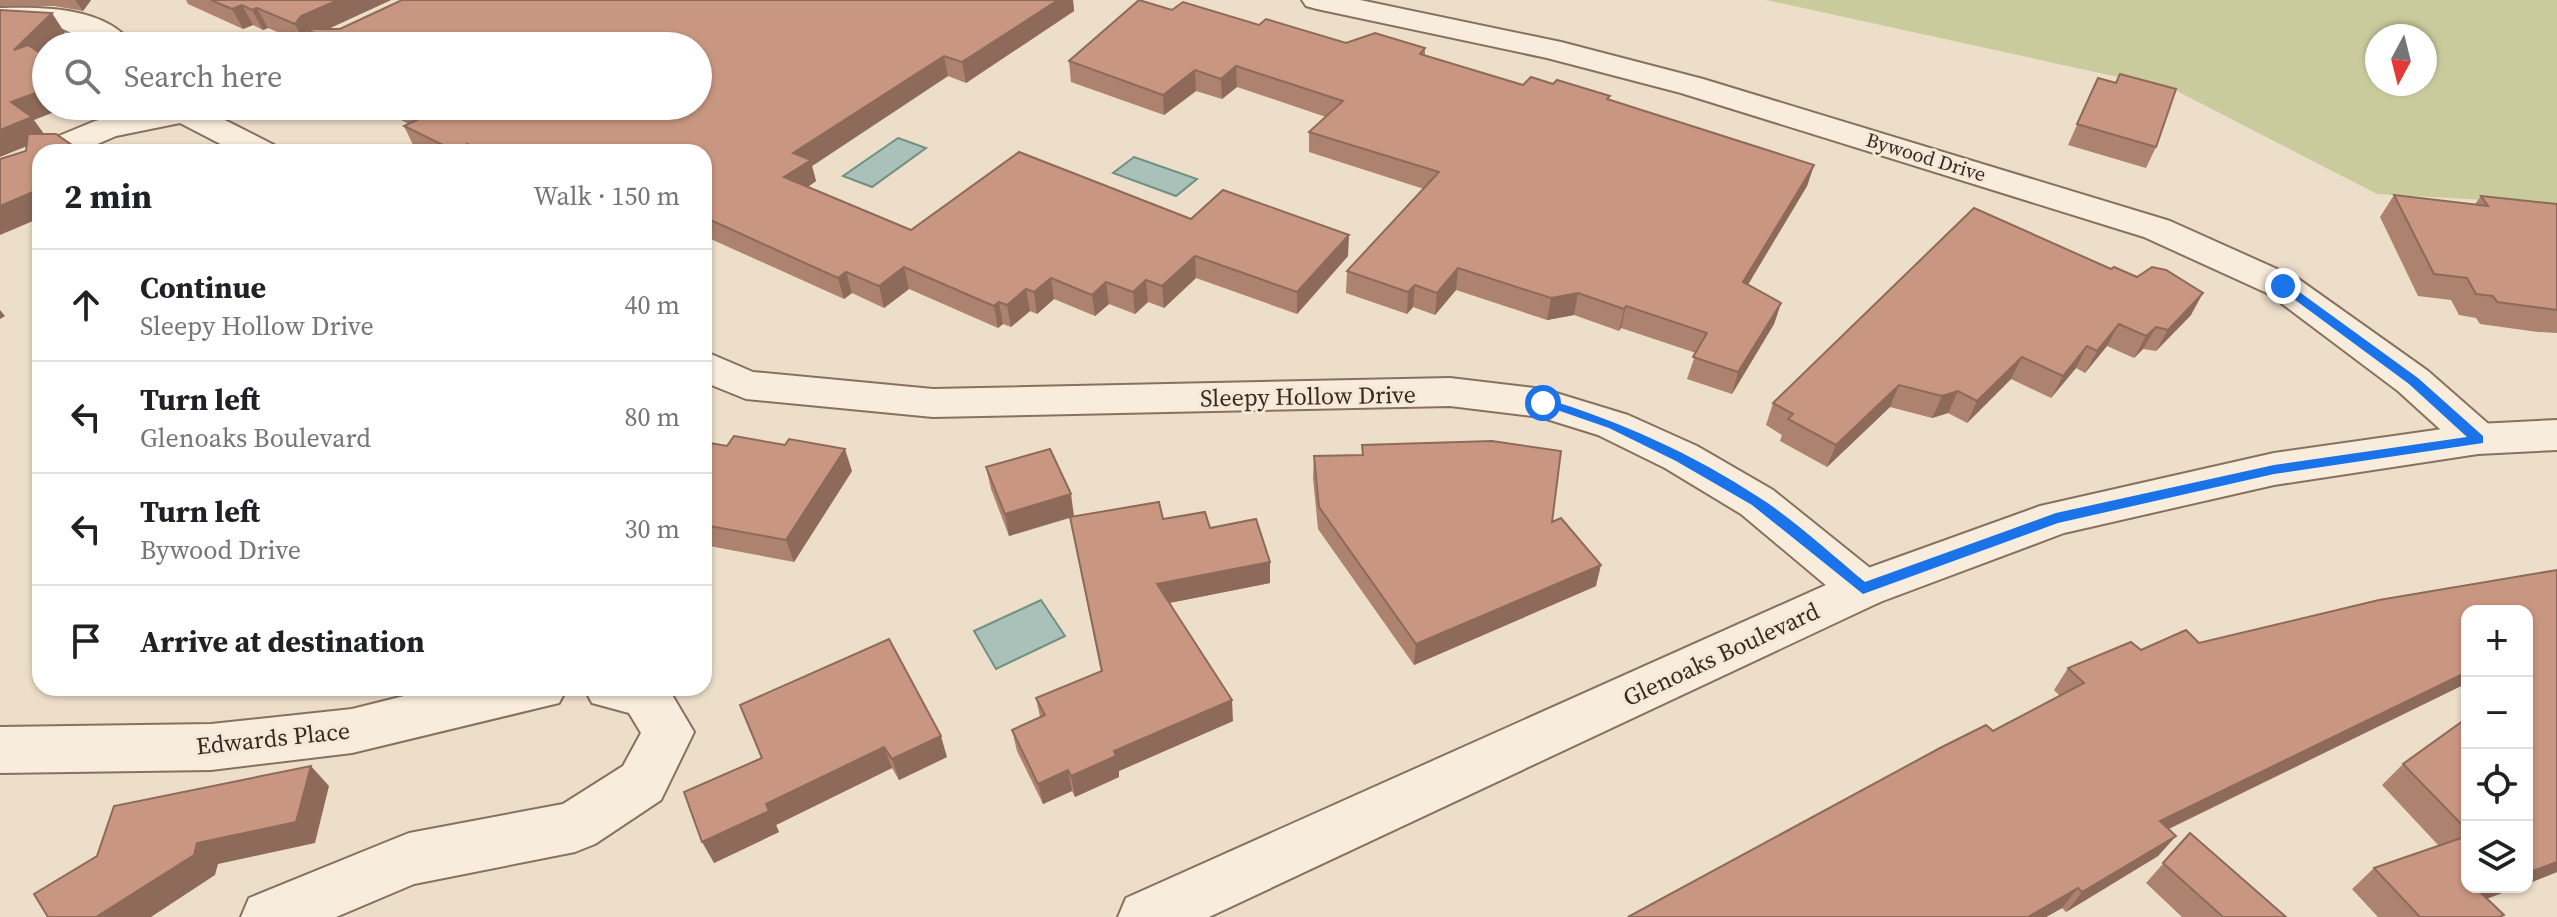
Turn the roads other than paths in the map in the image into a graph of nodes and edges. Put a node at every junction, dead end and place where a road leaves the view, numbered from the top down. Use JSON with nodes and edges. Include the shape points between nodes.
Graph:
{"nodes":[{"id":1,"x":1317,"y":0,"type":"edge"},
{"id":2,"x":0,"y":17,"type":"edge"},
{"id":3,"x":101,"y":32,"type":"edge"},
{"id":4,"x":137,"y":120,"type":"edge"},
{"id":5,"x":205,"y":120,"type":"edge"},
{"id":6,"x":68,"y":144,"type":"edge"},
{"id":7,"x":248,"y":144,"type":"edge"},
{"id":8,"x":712,"y":369,"type":"edge"},
{"id":9,"x":2557,"y":435,"type":"edge"},
{"id":10,"x":2478,"y":439,"type":"junction"},
{"id":11,"x":1863,"y":589,"type":"junction"},
{"id":12,"x":506,"y":696,"type":"edge"},
{"id":13,"x":646,"y":696,"type":"edge"},
{"id":14,"x":0,"y":750,"type":"edge"},
{"id":15,"x":270,"y":917,"type":"edge"},
{"id":16,"x":1147,"y":917,"type":"edge"}],
"edges":[{"from":1,"to":10,"type":"street","name":"Bywood Drive","via":[[1550,49],[1692,86],[2157,229],[2283,286],[2413,381]]},
{"from":2,"to":3,"type":"street","via":[[62,19]]},
{"from":4,"to":6,"type":"street"},
{"from":5,"to":7,"type":"street"},
{"from":8,"to":11,"type":"street","name":"Sleepy Hollow Drive","via":[[746,385],[933,403],[1450,392],[1543,403],[1613,425],[1681,457],[1757,502]]},
{"from":9,"to":10,"type":"street","name":"Glenoaks Boulevard"},
{"from":10,"to":11,"type":"street","name":"Glenoaks Boulevard","via":[[2274,469],[2056,518]]},
{"from":11,"to":16,"type":"street","name":"Glenoaks Boulevard"},
{"from":12,"to":14,"type":"street","name":"Edwards Place","via":[[352,731],[211,747]]},
{"from":13,"to":15,"type":"street","via":[[668,732],[642,783],[575,827],[409,859]]}]}
